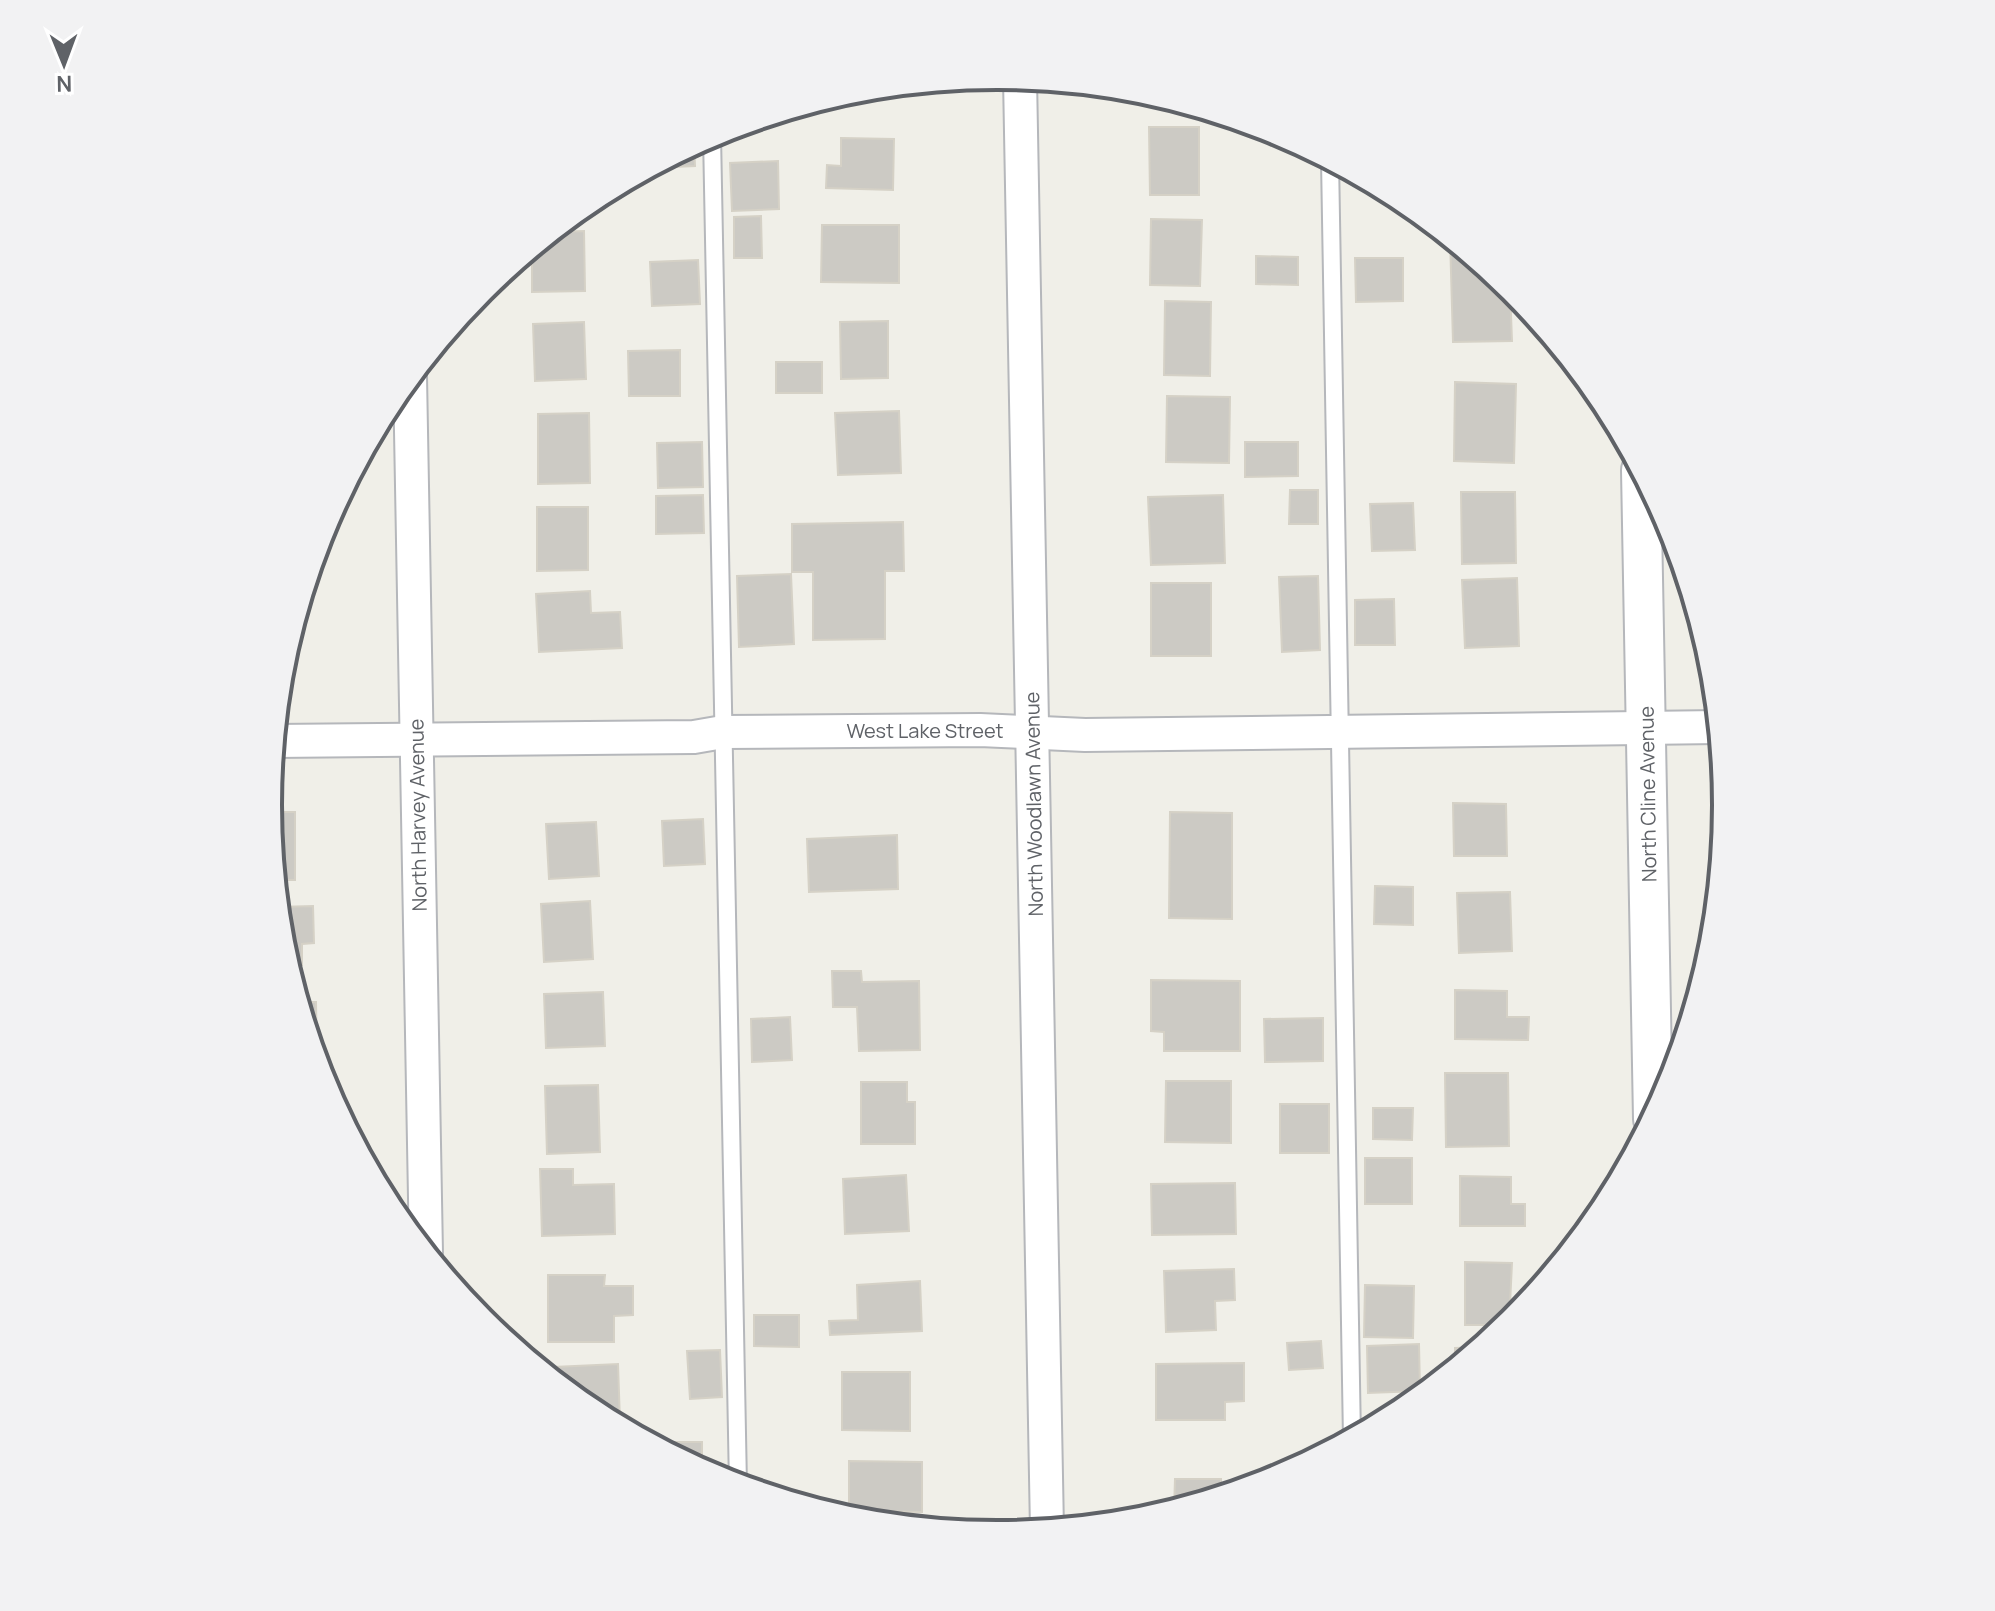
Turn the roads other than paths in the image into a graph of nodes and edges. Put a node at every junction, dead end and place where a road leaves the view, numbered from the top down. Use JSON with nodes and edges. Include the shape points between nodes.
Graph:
{"nodes":[{"id":1,"x":1020,"y":91,"type":"edge"},
{"id":2,"x":712,"y":149,"type":"edge"},
{"id":3,"x":1330,"y":173,"type":"edge"},
{"id":4,"x":410,"y":398,"type":"edge"},
{"id":5,"x":1641,"y":494,"type":"edge"},
{"id":6,"x":1708,"y":727,"type":"edge"},
{"id":7,"x":1646,"y":728,"type":"junction"},
{"id":8,"x":723,"y":732,"type":"junction"},
{"id":9,"x":1033,"y":732,"type":"junction"},
{"id":10,"x":1339,"y":732,"type":"junction"},
{"id":11,"x":417,"y":740,"type":"junction"},
{"id":12,"x":286,"y":741,"type":"edge"},
{"id":13,"x":1653,"y":1093,"type":"edge"},
{"id":14,"x":426,"y":1235,"type":"edge"},
{"id":15,"x":1352,"y":1427,"type":"edge"},
{"id":16,"x":738,"y":1472,"type":"edge"},
{"id":17,"x":1047,"y":1519,"type":"edge"}],
"edges":[{"from":1,"to":9,"type":"street","name":"North Woodlawn Avenue"},
{"from":2,"to":8,"type":"lane"},
{"from":3,"to":10,"type":"lane"},
{"from":4,"to":11,"type":"street","name":"North Harvey Avenue"},
{"from":5,"to":7,"type":"street","name":"North Cline Avenue"},
{"from":6,"to":7,"type":"street","name":"West Lake Street"},
{"from":7,"to":10,"type":"street","name":"West Lake Street"},
{"from":7,"to":13,"type":"street","name":"North Cline Avenue"},
{"from":8,"to":9,"type":"street","name":"West Lake Street"},
{"from":8,"to":11,"type":"street","name":"West Lake Street","via":[[694,737]]},
{"from":8,"to":16,"type":"lane"},
{"from":9,"to":10,"type":"street","name":"West Lake Street"},
{"from":9,"to":17,"type":"street","name":"North Woodlawn Avenue"},
{"from":10,"to":15,"type":"lane"},
{"from":11,"to":12,"type":"street","name":"West Lake Street"},
{"from":11,"to":14,"type":"street","name":"North Harvey Avenue"}]}
